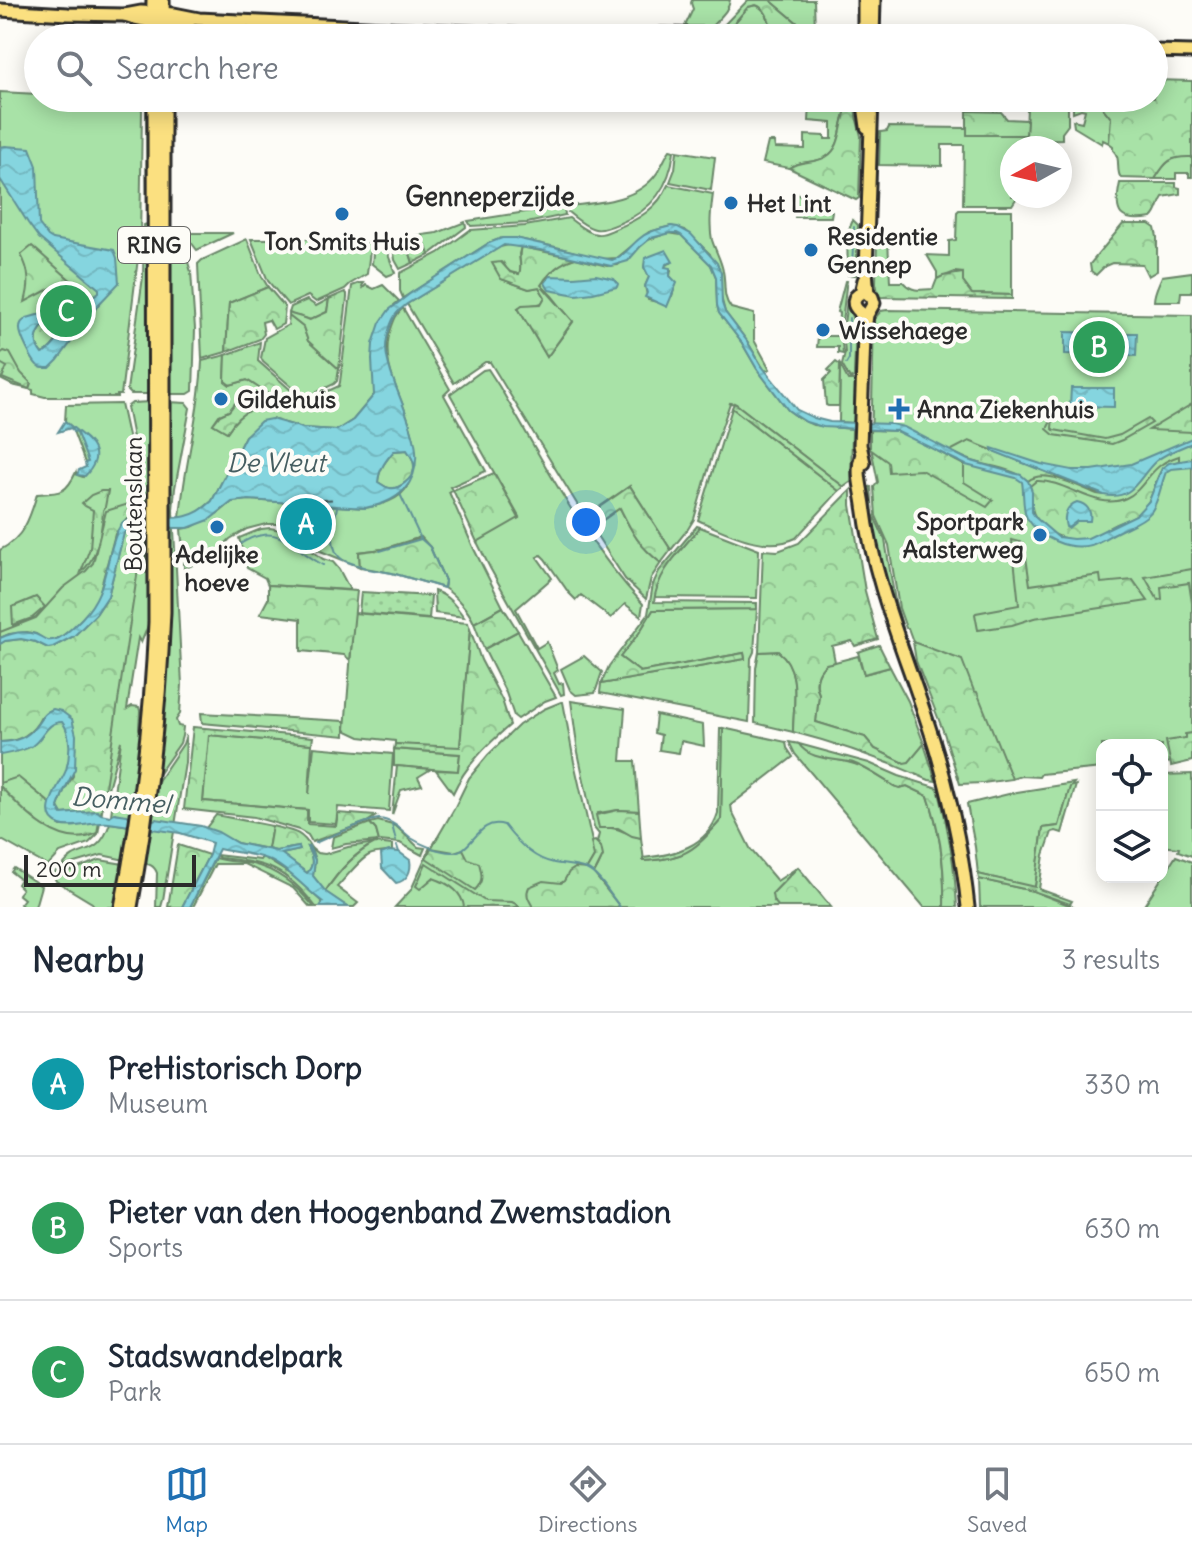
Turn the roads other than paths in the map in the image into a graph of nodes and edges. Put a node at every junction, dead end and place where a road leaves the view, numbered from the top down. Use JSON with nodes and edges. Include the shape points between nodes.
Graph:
{"nodes":[{"id":1,"x":163,"y":0,"type":"edge"},
{"id":2,"x":864,"y":0,"type":"edge"},
{"id":3,"x":874,"y":0,"type":"edge"},
{"id":4,"x":0,"y":10,"type":"edge"},
{"id":5,"x":157,"y":14,"type":"edge"},
{"id":6,"x":302,"y":24,"type":"edge"},
{"id":7,"x":864,"y":24,"type":"edge"},
{"id":8,"x":873,"y":24,"type":"edge"},
{"id":9,"x":1168,"y":45,"type":"edge"},
{"id":10,"x":1192,"y":45,"type":"edge"},
{"id":11,"x":1168,"y":51,"type":"edge"},
{"id":12,"x":1192,"y":52,"type":"edge"},
{"id":13,"x":154,"y":112,"type":"edge"},
{"id":14,"x":164,"y":112,"type":"edge"},
{"id":15,"x":864,"y":112,"type":"edge"},
{"id":16,"x":872,"y":112,"type":"edge"},
{"id":17,"x":871,"y":139,"type":"junction"},
{"id":18,"x":160,"y":391,"type":"junction"},
{"id":19,"x":141,"y":822,"type":"junction"},
{"id":20,"x":121,"y":907,"type":"edge"},
{"id":21,"x":131,"y":907,"type":"edge"},
{"id":22,"x":968,"y":907,"type":"edge"}],
"edges":[{"from":1,"to":5,"type":"main road"},
{"from":2,"to":7,"type":"main road"},
{"from":3,"to":8,"type":"main road"},
{"from":4,"to":5,"type":"main road","via":[[136,19]]},
{"from":5,"to":6,"type":"main road"},
{"from":9,"to":10,"type":"main road"},
{"from":11,"to":12,"type":"main road"},
{"from":13,"to":18,"type":"main road","name":"Boutenslaan","number":"RING"},
{"from":14,"to":18,"type":"main road","name":"Boutenslaan","number":"RING"},
{"from":15,"to":17,"type":"main road"},
{"from":16,"to":17,"type":"main road"},
{"from":17,"to":22,"type":"main road","via":[[865,293],[854,302],[864,311],[860,492],[878,578],[940,762]]},
{"from":18,"to":19,"type":"main road","name":"Boutenslaan","number":"RING","via":[[160,523]]},
{"from":19,"to":20,"type":"main road","name":"Boutenslaan","number":"RING"},
{"from":19,"to":21,"type":"main road","name":"Boutenslaan","number":"RING"}]}
